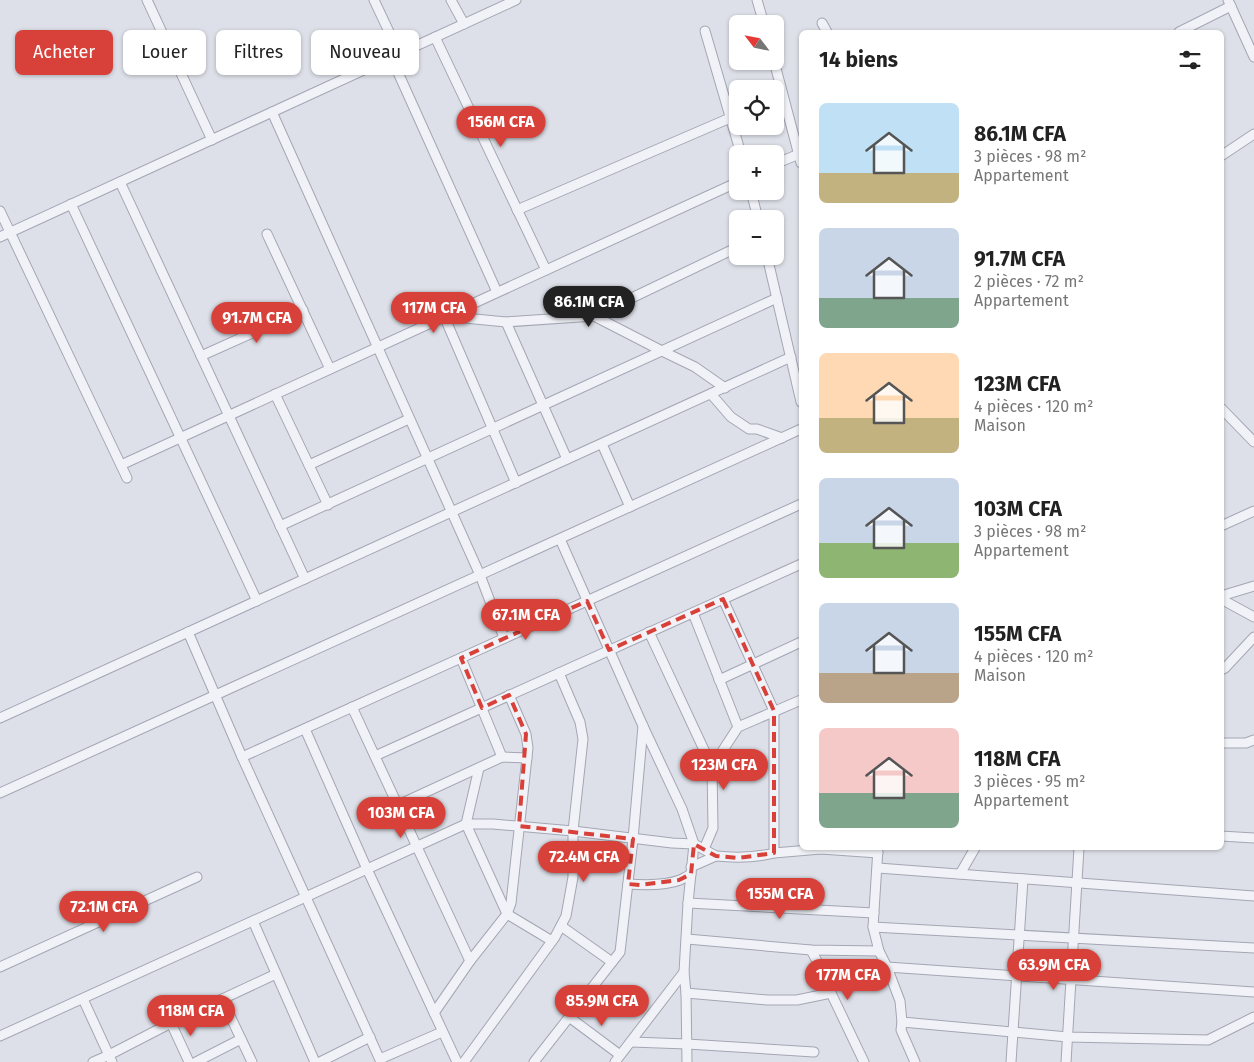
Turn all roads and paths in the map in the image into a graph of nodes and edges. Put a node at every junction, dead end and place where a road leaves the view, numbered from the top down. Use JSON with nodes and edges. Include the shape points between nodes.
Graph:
{"nodes":[{"id":1,"x":147,"y":0,"type":"edge"},
{"id":2,"x":374,"y":0,"type":"edge"},
{"id":3,"x":452,"y":0,"type":"edge"},
{"id":4,"x":516,"y":0,"type":"edge"},
{"id":5,"x":758,"y":0,"type":"edge"},
{"id":6,"x":1229,"y":3,"type":"edge"},
{"id":7,"x":762,"y":15,"type":"edge"},
{"id":8,"x":822,"y":23,"type":"dead end"},
{"id":9,"x":464,"y":24,"type":"junction"},
{"id":10,"x":385,"y":30,"type":"edge"},
{"id":11,"x":825,"y":30,"type":"edge"},
{"id":12,"x":1182,"y":30,"type":"edge"},
{"id":13,"x":705,"y":31,"type":"dead end"},
{"id":14,"x":435,"y":37,"type":"junction"},
{"id":15,"x":419,"y":45,"type":"edge"},
{"id":16,"x":1254,"y":57,"type":"edge"},
{"id":17,"x":777,"y":70,"type":"edge"},
{"id":18,"x":353,"y":75,"type":"edge"},
{"id":19,"x":403,"y":75,"type":"edge"},
{"id":20,"x":272,"y":112,"type":"junction"},
{"id":21,"x":729,"y":115,"type":"edge"},
{"id":22,"x":729,"y":118,"type":"edge"},
{"id":23,"x":1254,"y":134,"type":"edge"},
{"id":24,"x":212,"y":140,"type":"junction"},
{"id":25,"x":799,"y":147,"type":"edge"},
{"id":26,"x":1224,"y":154,"type":"edge"},
{"id":27,"x":784,"y":158,"type":"edge"},
{"id":28,"x":120,"y":182,"type":"junction"},
{"id":29,"x":729,"y":186,"type":"edge"},
{"id":30,"x":71,"y":204,"type":"junction"},
{"id":31,"x":517,"y":210,"type":"junction"},
{"id":32,"x":0,"y":211,"type":"edge"},
{"id":33,"x":10,"y":233,"type":"junction"},
{"id":34,"x":267,"y":234,"type":"dead end"},
{"id":35,"x":0,"y":237,"type":"edge"},
{"id":36,"x":729,"y":251,"type":"edge"},
{"id":37,"x":769,"y":265,"type":"edge"},
{"id":38,"x":546,"y":270,"type":"junction"},
{"id":39,"x":497,"y":292,"type":"junction"},
{"id":40,"x":777,"y":298,"type":"junction"},
{"id":41,"x":303,"y":310,"type":"junction"},
{"id":42,"x":444,"y":316,"type":"junction"},
{"id":43,"x":594,"y":316,"type":"junction"},
{"id":44,"x":506,"y":322,"type":"junction"},
{"id":45,"x":377,"y":347,"type":"junction"},
{"id":46,"x":662,"y":351,"type":"junction"},
{"id":47,"x":201,"y":356,"type":"junction"},
{"id":48,"x":791,"y":357,"type":"junction"},
{"id":49,"x":330,"y":369,"type":"junction"},
{"id":50,"x":725,"y":388,"type":"junction"},
{"id":51,"x":799,"y":393,"type":"edge"},
{"id":52,"x":275,"y":394,"type":"junction"},
{"id":53,"x":711,"y":394,"type":"junction"},
{"id":54,"x":543,"y":406,"type":"junction"},
{"id":55,"x":1224,"y":411,"type":"edge"},
{"id":56,"x":229,"y":415,"type":"junction"},
{"id":57,"x":409,"y":419,"type":"junction"},
{"id":58,"x":493,"y":429,"type":"junction"},
{"id":59,"x":799,"y":431,"type":"edge"},
{"id":60,"x":180,"y":437,"type":"junction"},
{"id":61,"x":782,"y":438,"type":"junction"},
{"id":62,"x":1254,"y":442,"type":"edge"},
{"id":63,"x":602,"y":444,"type":"junction"},
{"id":64,"x":427,"y":459,"type":"junction"},
{"id":65,"x":568,"y":459,"type":"junction"},
{"id":66,"x":120,"y":465,"type":"junction"},
{"id":67,"x":309,"y":465,"type":"junction"},
{"id":68,"x":127,"y":478,"type":"dead end"},
{"id":69,"x":516,"y":483,"type":"junction"},
{"id":70,"x":328,"y":505,"type":"junction"},
{"id":71,"x":799,"y":505,"type":"edge"},
{"id":72,"x":630,"y":507,"type":"junction"},
{"id":73,"x":1254,"y":511,"type":"edge"},
{"id":74,"x":452,"y":512,"type":"junction"},
{"id":75,"x":1224,"y":525,"type":"edge"},
{"id":76,"x":280,"y":526,"type":"junction"},
{"id":77,"x":560,"y":539,"type":"junction"},
{"id":78,"x":799,"y":565,"type":"edge"},
{"id":79,"x":480,"y":575,"type":"junction"},
{"id":80,"x":305,"y":579,"type":"junction"},
{"id":81,"x":1254,"y":586,"type":"edge"},
{"id":82,"x":1224,"y":597,"type":"edge"},
{"id":83,"x":723,"y":599,"type":"junction"},
{"id":84,"x":1224,"y":600,"type":"edge"},
{"id":85,"x":257,"y":601,"type":"junction"},
{"id":86,"x":587,"y":601,"type":"junction"},
{"id":87,"x":693,"y":613,"type":"junction"},
{"id":88,"x":1254,"y":617,"type":"edge"},
{"id":89,"x":188,"y":632,"type":"junction"},
{"id":90,"x":649,"y":632,"type":"junction"},
{"id":91,"x":1254,"y":637,"type":"edge"},
{"id":92,"x":504,"y":638,"type":"junction"},
{"id":93,"x":799,"y":643,"type":"edge"},
{"id":94,"x":609,"y":650,"type":"junction"},
{"id":95,"x":461,"y":658,"type":"junction"},
{"id":96,"x":752,"y":664,"type":"junction"},
{"id":97,"x":1224,"y":668,"type":"edge"},
{"id":98,"x":559,"y":673,"type":"junction"},
{"id":99,"x":719,"y":680,"type":"junction"},
{"id":100,"x":215,"y":695,"type":"junction"},
{"id":101,"x":509,"y":695,"type":"junction"},
{"id":102,"x":799,"y":701,"type":"edge"},
{"id":103,"x":352,"y":707,"type":"junction"},
{"id":104,"x":482,"y":708,"type":"junction"},
{"id":105,"x":774,"y":711,"type":"junction"},
{"id":106,"x":0,"y":718,"type":"edge"},
{"id":107,"x":643,"y":726,"type":"junction"},
{"id":108,"x":738,"y":727,"type":"junction"},
{"id":109,"x":305,"y":729,"type":"junction"},
{"id":110,"x":1254,"y":740,"type":"edge"},
{"id":111,"x":1224,"y":743,"type":"edge"},
{"id":112,"x":375,"y":756,"type":"junction"},
{"id":113,"x":242,"y":757,"type":"junction"},
{"id":114,"x":502,"y":757,"type":"junction"},
{"id":115,"x":527,"y":758,"type":"junction"},
{"id":116,"x":712,"y":767,"type":"junction"},
{"id":117,"x":479,"y":768,"type":"junction"},
{"id":118,"x":0,"y":793,"type":"edge"},
{"id":119,"x":398,"y":805,"type":"junction"},
{"id":120,"x":466,"y":824,"type":"junction"},
{"id":121,"x":519,"y":826,"type":"junction"},
{"id":122,"x":573,"y":831,"type":"junction"},
{"id":123,"x":1224,"y":836,"type":"edge"},
{"id":124,"x":1254,"y":838,"type":"edge"},
{"id":125,"x":633,"y":839,"type":"junction"},
{"id":126,"x":694,"y":844,"type":"junction"},
{"id":127,"x":417,"y":846,"type":"junction"},
{"id":128,"x":704,"y":849,"type":"junction"},
{"id":129,"x":802,"y":850,"type":"edge"},
{"id":130,"x":878,"y":850,"type":"edge"},
{"id":131,"x":974,"y":850,"type":"edge"},
{"id":132,"x":1079,"y":850,"type":"edge"},
{"id":133,"x":774,"y":853,"type":"junction"},
{"id":134,"x":716,"y":856,"type":"junction"},
{"id":135,"x":878,"y":868,"type":"junction"},
{"id":136,"x":367,"y":869,"type":"junction"},
{"id":137,"x":691,"y":871,"type":"junction"},
{"id":138,"x":960,"y":874,"type":"junction"},
{"id":139,"x":197,"y":877,"type":"dead end"},
{"id":140,"x":1023,"y":879,"type":"junction"},
{"id":141,"x":1077,"y":883,"type":"junction"},
{"id":142,"x":628,"y":884,"type":"junction"},
{"id":143,"x":1254,"y":896,"type":"edge"},
{"id":144,"x":306,"y":897,"type":"junction"},
{"id":145,"x":688,"y":903,"type":"junction"},
{"id":146,"x":874,"y":913,"type":"junction"},
{"id":147,"x":507,"y":914,"type":"junction"},
{"id":148,"x":253,"y":921,"type":"junction"},
{"id":149,"x":561,"y":926,"type":"junction"},
{"id":150,"x":872,"y":927,"type":"junction"},
{"id":151,"x":1019,"y":935,"type":"junction"},
{"id":152,"x":1074,"y":938,"type":"junction"},
{"id":153,"x":686,"y":939,"type":"junction"},
{"id":154,"x":552,"y":941,"type":"junction"},
{"id":155,"x":1254,"y":948,"type":"edge"},
{"id":156,"x":811,"y":950,"type":"junction"},
{"id":157,"x":879,"y":950,"type":"junction"},
{"id":158,"x":470,"y":961,"type":"junction"},
{"id":159,"x":612,"y":962,"type":"junction"},
{"id":160,"x":0,"y":967,"type":"edge"},
{"id":161,"x":887,"y":967,"type":"junction"},
{"id":162,"x":684,"y":972,"type":"junction"},
{"id":163,"x":276,"y":974,"type":"junction"},
{"id":164,"x":1016,"y":977,"type":"junction"},
{"id":165,"x":1071,"y":980,"type":"junction"},
{"id":166,"x":831,"y":992,"type":"junction"},
{"id":167,"x":1254,"y":992,"type":"edge"},
{"id":168,"x":686,"y":993,"type":"junction"},
{"id":169,"x":83,"y":998,"type":"junction"},
{"id":170,"x":222,"y":999,"type":"junction"},
{"id":171,"x":434,"y":1013,"type":"junction"},
{"id":172,"x":569,"y":1017,"type":"junction"},
{"id":173,"x":1254,"y":1017,"type":"edge"},
{"id":174,"x":902,"y":1022,"type":"junction"},
{"id":175,"x":171,"y":1023,"type":"junction"},
{"id":176,"x":442,"y":1032,"type":"junction"},
{"id":177,"x":1012,"y":1033,"type":"junction"},
{"id":178,"x":0,"y":1036,"type":"edge"},
{"id":179,"x":370,"y":1037,"type":"junction"},
{"id":180,"x":1068,"y":1037,"type":"junction"},
{"id":181,"x":241,"y":1039,"type":"junction"},
{"id":182,"x":631,"y":1042,"type":"junction"},
{"id":183,"x":687,"y":1044,"type":"junction"},
{"id":184,"x":814,"y":1052,"type":"dead end"},
{"id":185,"x":111,"y":1059,"type":"edge"},
{"id":186,"x":617,"y":1060,"type":"edge"},
{"id":187,"x":381,"y":1061,"type":"edge"},
{"id":188,"x":93,"y":1062,"type":"edge"},
{"id":189,"x":189,"y":1062,"type":"edge"},
{"id":190,"x":196,"y":1062,"type":"edge"},
{"id":191,"x":252,"y":1062,"type":"edge"},
{"id":192,"x":315,"y":1062,"type":"edge"},
{"id":193,"x":320,"y":1062,"type":"edge"},
{"id":194,"x":457,"y":1062,"type":"edge"},
{"id":195,"x":464,"y":1062,"type":"edge"},
{"id":196,"x":534,"y":1062,"type":"edge"},
{"id":197,"x":687,"y":1062,"type":"edge"},
{"id":198,"x":864,"y":1062,"type":"edge"},
{"id":199,"x":915,"y":1062,"type":"edge"},
{"id":200,"x":1011,"y":1062,"type":"edge"},
{"id":201,"x":1066,"y":1062,"type":"edge"}],
"edges":[{"from":1,"to":24,"type":"street"},
{"from":2,"to":10,"type":"street"},
{"from":3,"to":9,"type":"street"},
{"from":4,"to":9,"type":"street"},
{"from":5,"to":7,"type":"street"},
{"from":6,"to":12,"type":"street"},
{"from":6,"to":16,"type":"street"},
{"from":8,"to":11,"type":"street"},
{"from":9,"to":14,"type":"street"},
{"from":13,"to":21,"type":"street"},
{"from":14,"to":15,"type":"street"},
{"from":14,"to":31,"type":"street"},
{"from":17,"to":25,"type":"street"},
{"from":18,"to":20,"type":"street"},
{"from":19,"to":39,"type":"street"},
{"from":20,"to":24,"type":"street"},
{"from":20,"to":45,"type":"street"},
{"from":22,"to":31,"type":"street"},
{"from":23,"to":26,"type":"street"},
{"from":24,"to":28,"type":"street"},
{"from":25,"to":27,"type":"street"},
{"from":28,"to":30,"type":"street"},
{"from":28,"to":47,"type":"street"},
{"from":29,"to":38,"type":"street"},
{"from":30,"to":33,"type":"street"},
{"from":30,"to":60,"type":"street"},
{"from":31,"to":38,"type":"street"},
{"from":32,"to":33,"type":"street"},
{"from":33,"to":35,"type":"street"},
{"from":33,"to":66,"type":"street"},
{"from":34,"to":41,"type":"street"},
{"from":36,"to":43,"type":"street"},
{"from":37,"to":40,"type":"street"},
{"from":38,"to":39,"type":"street"},
{"from":39,"to":42,"type":"street"},
{"from":40,"to":46,"type":"street"},
{"from":40,"to":48,"type":"street"},
{"from":41,"to":47,"type":"street"},
{"from":41,"to":49,"type":"street"},
{"from":42,"to":44,"type":"street"},
{"from":42,"to":45,"type":"street"},
{"from":42,"to":58,"type":"street"},
{"from":43,"to":44,"type":"street"},
{"from":43,"to":46,"type":"street"},
{"from":44,"to":54,"type":"street"},
{"from":45,"to":49,"type":"street"},
{"from":45,"to":57,"type":"street"},
{"from":46,"to":50,"type":"street","via":[[695,367]]},
{"from":46,"to":54,"type":"street"},
{"from":47,"to":56,"type":"street"},
{"from":48,"to":50,"type":"street"},
{"from":48,"to":51,"type":"street"},
{"from":49,"to":52,"type":"street"},
{"from":50,"to":53,"type":"street"},
{"from":52,"to":56,"type":"street"},
{"from":52,"to":67,"type":"street"},
{"from":53,"to":61,"type":"street","via":[[731,417],[749,429]]},
{"from":53,"to":63,"type":"street"},
{"from":54,"to":58,"type":"street"},
{"from":54,"to":65,"type":"street"},
{"from":55,"to":62,"type":"street"},
{"from":56,"to":60,"type":"street"},
{"from":56,"to":76,"type":"street"},
{"from":57,"to":64,"type":"street"},
{"from":57,"to":67,"type":"street"},
{"from":58,"to":64,"type":"street"},
{"from":58,"to":69,"type":"street"},
{"from":59,"to":61,"type":"street"},
{"from":60,"to":66,"type":"street"},
{"from":60,"to":85,"type":"street"},
{"from":61,"to":72,"type":"street"},
{"from":63,"to":65,"type":"street"},
{"from":63,"to":72,"type":"street"},
{"from":64,"to":70,"type":"street"},
{"from":64,"to":74,"type":"street"},
{"from":65,"to":69,"type":"street"},
{"from":66,"to":68,"type":"street"},
{"from":67,"to":70,"type":"street"},
{"from":69,"to":74,"type":"street"},
{"from":70,"to":76,"type":"street"},
{"from":71,"to":86,"type":"street"},
{"from":72,"to":77,"type":"street"},
{"from":73,"to":75,"type":"street"},
{"from":74,"to":79,"type":"street"},
{"from":74,"to":80,"type":"street"},
{"from":76,"to":80,"type":"street"},
{"from":77,"to":79,"type":"street"},
{"from":77,"to":86,"type":"street"},
{"from":78,"to":83,"type":"street"},
{"from":79,"to":92,"type":"street"},
{"from":79,"to":100,"type":"street"},
{"from":80,"to":85,"type":"street"},
{"from":81,"to":82,"type":"street"},
{"from":83,"to":87,"type":"street"},
{"from":83,"to":96,"type":"street"},
{"from":84,"to":88,"type":"street"},
{"from":85,"to":89,"type":"street"},
{"from":86,"to":92,"type":"street"},
{"from":86,"to":94,"type":"street"},
{"from":87,"to":90,"type":"street"},
{"from":87,"to":99,"type":"street"},
{"from":89,"to":100,"type":"street"},
{"from":89,"to":106,"type":"street"},
{"from":90,"to":94,"type":"street"},
{"from":90,"to":116,"type":"street"},
{"from":91,"to":97,"type":"street"},
{"from":92,"to":95,"type":"street"},
{"from":93,"to":96,"type":"street"},
{"from":94,"to":98,"type":"street"},
{"from":94,"to":107,"type":"street"},
{"from":95,"to":103,"type":"street"},
{"from":95,"to":104,"type":"street"},
{"from":96,"to":99,"type":"street"},
{"from":96,"to":105,"type":"street"},
{"from":98,"to":101,"type":"street"},
{"from":98,"to":122,"type":"street","via":[[580,722],[582,739]]},
{"from":99,"to":108,"type":"street"},
{"from":100,"to":113,"type":"street"},
{"from":100,"to":118,"type":"street"},
{"from":101,"to":104,"type":"street"},
{"from":101,"to":115,"type":"street","via":[[526,734]]},
{"from":102,"to":105,"type":"street"},
{"from":103,"to":109,"type":"street"},
{"from":103,"to":112,"type":"street"},
{"from":104,"to":112,"type":"street"},
{"from":104,"to":114,"type":"street"},
{"from":105,"to":108,"type":"street"},
{"from":105,"to":133,"type":"street"},
{"from":107,"to":125,"type":"street"},
{"from":107,"to":126,"type":"street","via":[[682,809]]},
{"from":108,"to":116,"type":"street"},
{"from":109,"to":113,"type":"street"},
{"from":109,"to":136,"type":"street"},
{"from":110,"to":111,"type":"street"},
{"from":112,"to":119,"type":"street"},
{"from":113,"to":144,"type":"street"},
{"from":114,"to":115,"type":"street"},
{"from":114,"to":117,"type":"street"},
{"from":115,"to":121,"type":"street"},
{"from":116,"to":128,"type":"street","via":[[713,828]]},
{"from":117,"to":119,"type":"street"},
{"from":117,"to":120,"type":"street"},
{"from":119,"to":127,"type":"street"},
{"from":120,"to":121,"type":"street"},
{"from":120,"to":127,"type":"street"},
{"from":120,"to":147,"type":"street"},
{"from":121,"to":122,"type":"street"},
{"from":121,"to":147,"type":"street"},
{"from":122,"to":125,"type":"street"},
{"from":122,"to":149,"type":"street","via":[[573,877]]},
{"from":123,"to":124,"type":"street"},
{"from":125,"to":126,"type":"street"},
{"from":125,"to":142,"type":"street"},
{"from":126,"to":128,"type":"street"},
{"from":126,"to":137,"type":"street"},
{"from":127,"to":136,"type":"street"},
{"from":127,"to":158,"type":"street"},
{"from":128,"to":134,"type":"street"},
{"from":129,"to":133,"type":"street"},
{"from":130,"to":135,"type":"street"},
{"from":131,"to":138,"type":"street"},
{"from":132,"to":141,"type":"street"},
{"from":133,"to":134,"type":"street","via":[[758,857]]},
{"from":134,"to":137,"type":"street"},
{"from":135,"to":138,"type":"street"},
{"from":135,"to":146,"type":"street"},
{"from":136,"to":144,"type":"street"},
{"from":136,"to":171,"type":"street"},
{"from":137,"to":142,"type":"street","via":[[679,880]]},
{"from":137,"to":145,"type":"street"},
{"from":138,"to":140,"type":"street"},
{"from":139,"to":160,"type":"street"},
{"from":140,"to":141,"type":"street"},
{"from":140,"to":151,"type":"street"},
{"from":141,"to":143,"type":"street"},
{"from":141,"to":152,"type":"street"},
{"from":142,"to":159,"type":"street","via":[[620,952]]},
{"from":144,"to":148,"type":"street"},
{"from":144,"to":179,"type":"street"},
{"from":145,"to":146,"type":"street"},
{"from":145,"to":153,"type":"street"},
{"from":146,"to":150,"type":"street"},
{"from":147,"to":154,"type":"street"},
{"from":147,"to":158,"type":"street"},
{"from":148,"to":163,"type":"street"},
{"from":148,"to":169,"type":"street"},
{"from":149,"to":154,"type":"street"},
{"from":149,"to":159,"type":"street"},
{"from":150,"to":151,"type":"street"},
{"from":150,"to":157,"type":"street"},
{"from":151,"to":152,"type":"street"},
{"from":151,"to":164,"type":"street"},
{"from":152,"to":155,"type":"street"},
{"from":152,"to":165,"type":"street"},
{"from":153,"to":156,"type":"street"},
{"from":153,"to":162,"type":"street"},
{"from":154,"to":195,"type":"street"},
{"from":156,"to":157,"type":"street"},
{"from":156,"to":166,"type":"street"},
{"from":157,"to":161,"type":"street"},
{"from":158,"to":171,"type":"street"},
{"from":159,"to":172,"type":"street"},
{"from":161,"to":164,"type":"street"},
{"from":161,"to":174,"type":"street","via":[[900,1001]]},
{"from":162,"to":168,"type":"street"},
{"from":162,"to":182,"type":"street"},
{"from":163,"to":170,"type":"street"},
{"from":163,"to":192,"type":"street"},
{"from":164,"to":165,"type":"street"},
{"from":164,"to":177,"type":"street"},
{"from":165,"to":167,"type":"street"},
{"from":165,"to":180,"type":"street"},
{"from":166,"to":168,"type":"street","via":[[796,1000]]},
{"from":166,"to":198,"type":"street"},
{"from":168,"to":183,"type":"street"},
{"from":169,"to":178,"type":"street"},
{"from":169,"to":185,"type":"street"},
{"from":170,"to":175,"type":"street"},
{"from":170,"to":181,"type":"street"},
{"from":171,"to":176,"type":"street"},
{"from":172,"to":186,"type":"street"},
{"from":172,"to":196,"type":"street"},
{"from":173,"to":180,"type":"street","via":[[1208,1040]]},
{"from":174,"to":177,"type":"street"},
{"from":174,"to":199,"type":"street","via":[[901,1030]]},
{"from":175,"to":185,"type":"street"},
{"from":175,"to":189,"type":"street"},
{"from":176,"to":187,"type":"street"},
{"from":176,"to":194,"type":"street"},
{"from":177,"to":180,"type":"street"},
{"from":177,"to":200,"type":"street"},
{"from":179,"to":187,"type":"street"},
{"from":179,"to":193,"type":"street"},
{"from":180,"to":201,"type":"street"},
{"from":181,"to":190,"type":"street"},
{"from":181,"to":191,"type":"street"},
{"from":182,"to":183,"type":"street"},
{"from":182,"to":186,"type":"street"},
{"from":183,"to":184,"type":"street"},
{"from":183,"to":197,"type":"street"},
{"from":185,"to":188,"type":"street"}]}
